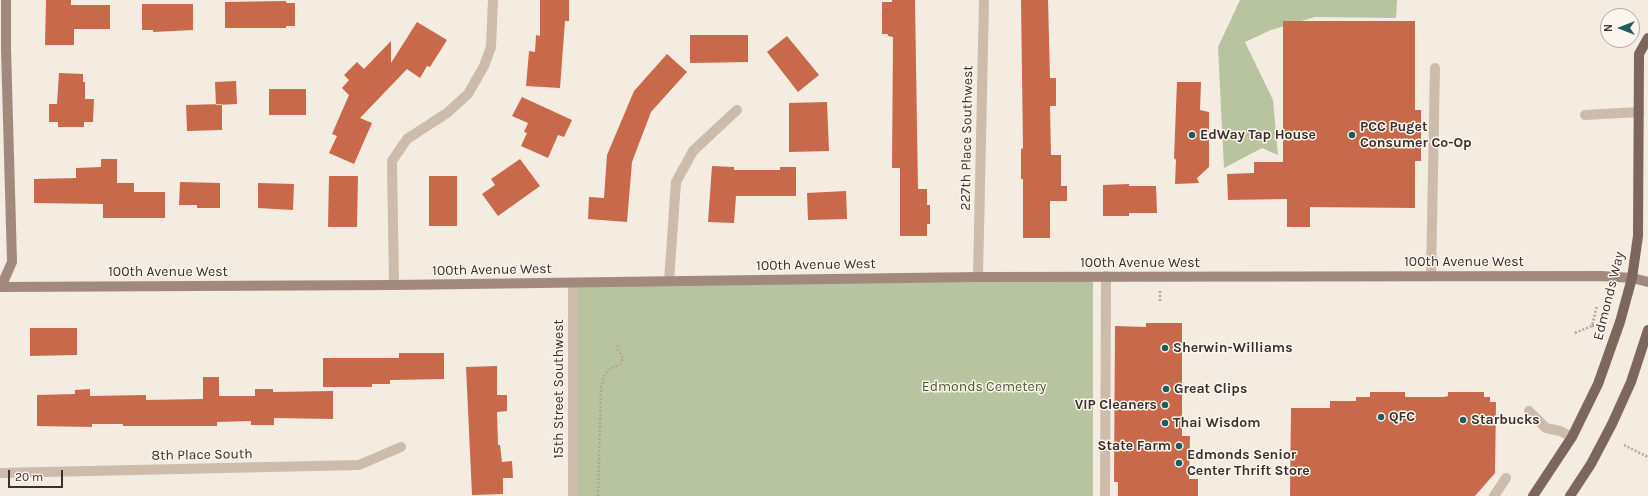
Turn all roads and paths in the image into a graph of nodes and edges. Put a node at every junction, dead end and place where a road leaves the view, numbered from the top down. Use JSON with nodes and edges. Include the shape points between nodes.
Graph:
{"nodes":[{"id":1,"x":6,"y":0,"type":"edge"},
{"id":2,"x":493,"y":0,"type":"edge"},
{"id":3,"x":984,"y":0,"type":"edge"},
{"id":4,"x":1648,"y":38,"type":"edge"},
{"id":5,"x":3,"y":49,"type":"edge"},
{"id":6,"x":1436,"y":68,"type":"dead end"},
{"id":7,"x":737,"y":110,"type":"dead end"},
{"id":8,"x":1639,"y":112,"type":"junction"},
{"id":9,"x":1585,"y":115,"type":"dead end"},
{"id":10,"x":1648,"y":274,"type":"edge"},
{"id":11,"x":1106,"y":276,"type":"junction"},
{"id":12,"x":1431,"y":276,"type":"junction"},
{"id":13,"x":978,"y":277,"type":"junction"},
{"id":14,"x":1632,"y":278,"type":"junction"},
{"id":15,"x":669,"y":281,"type":"junction"},
{"id":16,"x":1648,"y":282,"type":"edge"},
{"id":17,"x":573,"y":283,"type":"junction"},
{"id":18,"x":394,"y":285,"type":"junction"},
{"id":19,"x":0,"y":288,"type":"edge"},
{"id":20,"x":1597,"y":305,"type":"dead end"},
{"id":21,"x":1604,"y":324,"type":"dead end"},
{"id":22,"x":1592,"y":326,"type":"junction"},
{"id":23,"x":1648,"y":330,"type":"edge"},
{"id":24,"x":1576,"y":333,"type":"dead end"},
{"id":25,"x":617,"y":343,"type":"dead end"},
{"id":26,"x":1529,"y":411,"type":"dead end"},
{"id":27,"x":1572,"y":437,"type":"junction"},
{"id":28,"x":1624,"y":445,"type":"dead end"},
{"id":29,"x":401,"y":447,"type":"dead end"},
{"id":30,"x":1648,"y":457,"type":"edge"},
{"id":31,"x":0,"y":473,"type":"edge"},
{"id":32,"x":1506,"y":478,"type":"dead end"},
{"id":33,"x":1569,"y":495,"type":"edge"},
{"id":34,"x":572,"y":496,"type":"edge"},
{"id":35,"x":598,"y":496,"type":"edge"},
{"id":36,"x":1105,"y":496,"type":"edge"},
{"id":37,"x":1494,"y":496,"type":"edge"},
{"id":38,"x":1533,"y":496,"type":"edge"}],
"edges":[{"from":1,"to":5,"type":"main road"},
{"from":2,"to":18,"type":"street","via":[[491,47],[484,66],[468,94],[447,113],[407,139],[392,161]]},
{"from":3,"to":13,"type":"street","name":"227th Place Southwest"},
{"from":4,"to":8,"type":"main road","name":"Edmonds Way","via":[[1638,54]]},
{"from":5,"to":19,"type":"main road","via":[[12,262]]},
{"from":6,"to":12,"type":"street"},
{"from":7,"to":15,"type":"street","via":[[693,151],[676,182]]},
{"from":8,"to":9,"type":"street"},
{"from":8,"to":14,"type":"main road","name":"Edmonds Way","via":[[1638,236]]},
{"from":10,"to":14,"type":"main road","name":"100th Avenue West"},
{"from":11,"to":12,"type":"main road","name":"100th Avenue West"},
{"from":11,"to":13,"type":"main road","name":"100th Avenue West"},
{"from":11,"to":36,"type":"street"},
{"from":12,"to":14,"type":"main road","name":"100th Avenue West"},
{"from":13,"to":15,"type":"main road","name":"100th Avenue West"},
{"from":14,"to":16,"type":"main road","name":"100th Avenue West"},
{"from":14,"to":27,"type":"main road","name":"Edmonds Way","via":[[1600,378]]},
{"from":15,"to":17,"type":"main road","name":"100th Avenue West"},
{"from":17,"to":18,"type":"main road","name":"100th Avenue West"},
{"from":17,"to":34,"type":"street","name":"15th Street Southwest"},
{"from":18,"to":19,"type":"main road","name":"100th Avenue West"},
{"from":20,"to":22,"type":"path"},
{"from":21,"to":22,"type":"path"},
{"from":22,"to":24,"type":"path"},
{"from":23,"to":33,"type":"main road","via":[[1631,382],[1612,424],[1591,464]]},
{"from":25,"to":35,"type":"path","via":[[623,358],[620,364],[604,376],[601,388]]},
{"from":26,"to":27,"type":"street","via":[[1546,428]]},
{"from":27,"to":38,"type":"main road","name":"Edmonds Way"},
{"from":28,"to":30,"type":"path"},
{"from":29,"to":31,"type":"street","name":"8th Place South","via":[[359,465]]},
{"from":32,"to":37,"type":"street"}]}
